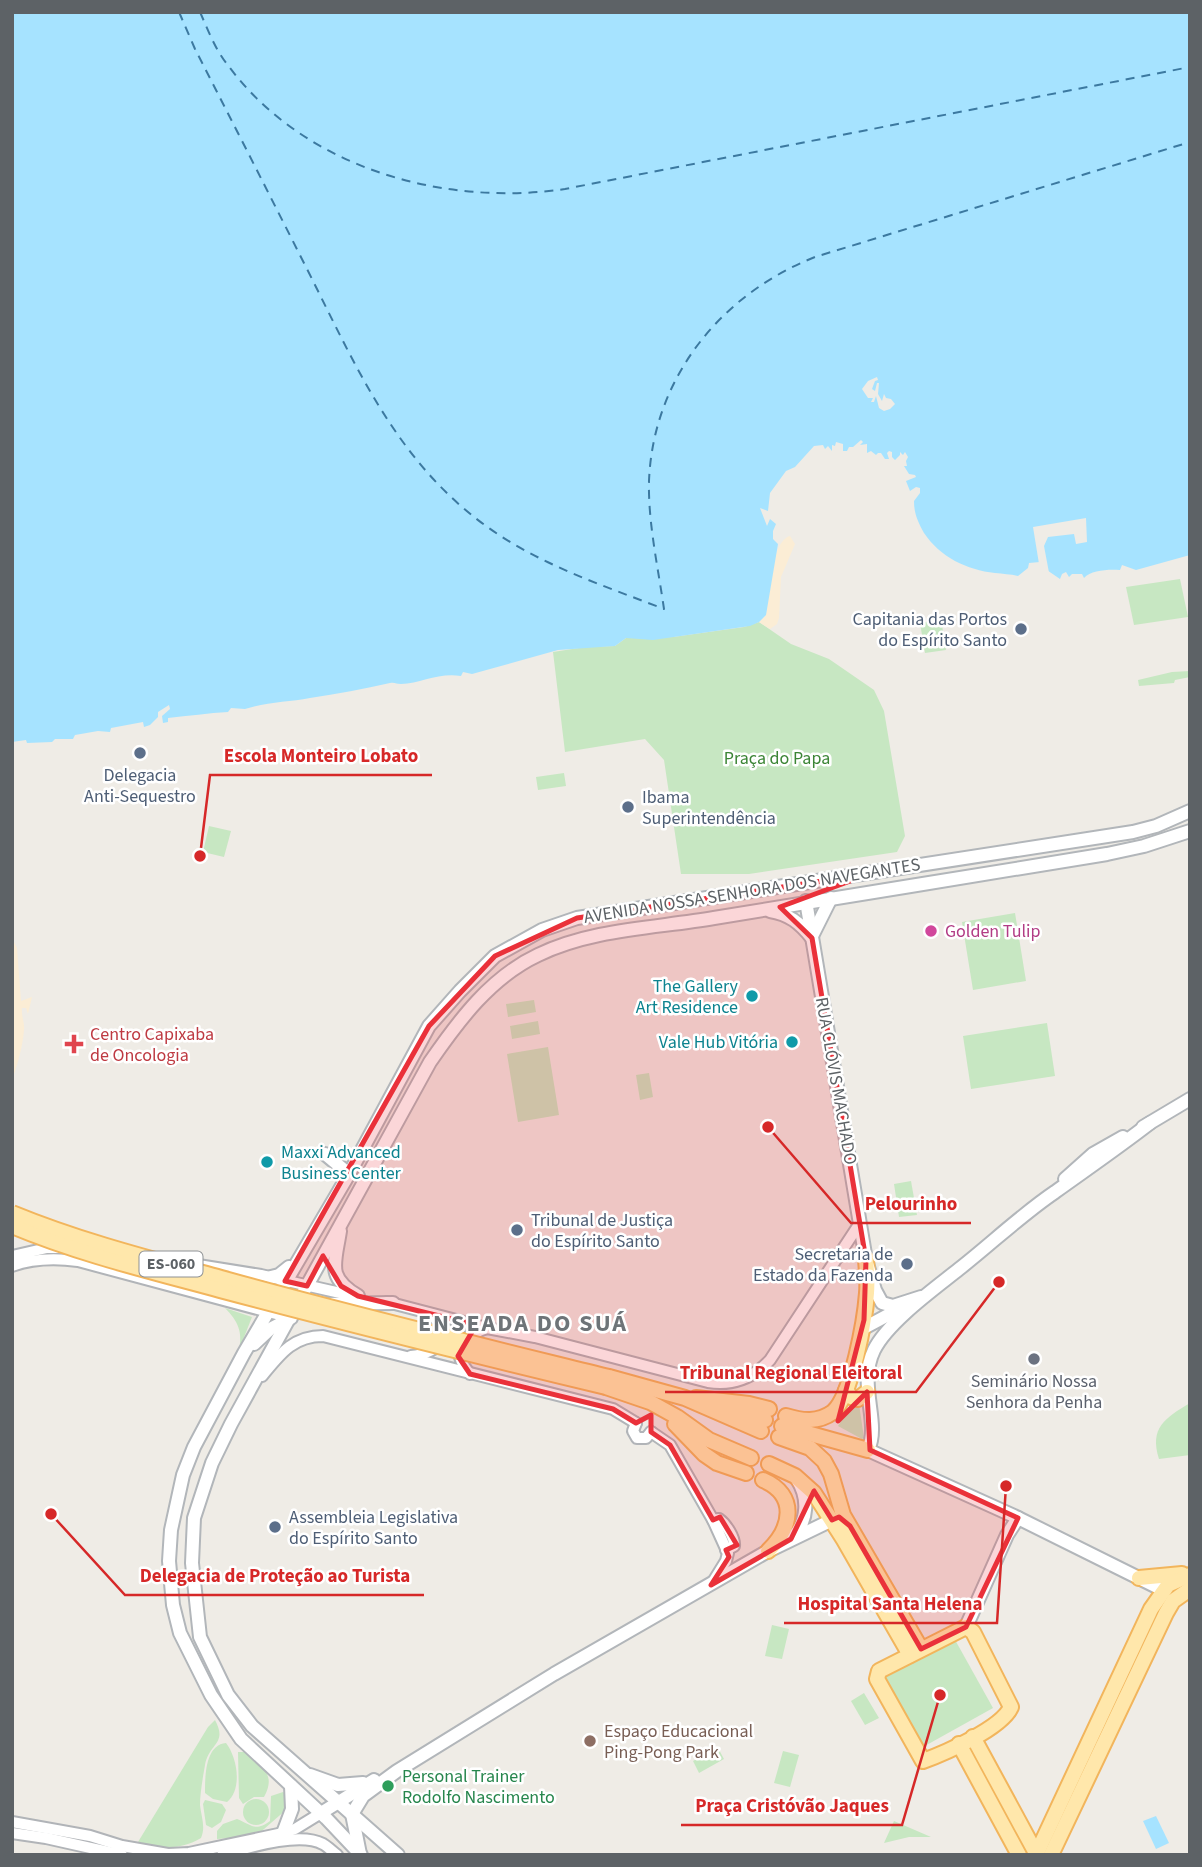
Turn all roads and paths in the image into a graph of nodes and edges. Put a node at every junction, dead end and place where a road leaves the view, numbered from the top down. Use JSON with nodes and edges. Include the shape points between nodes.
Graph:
{"nodes":[{"id":1,"x":1190,"y":811,"type":"edge"},
{"id":2,"x":1187,"y":832,"type":"edge"},
{"id":3,"x":869,"y":874,"type":"junction"},
{"id":4,"x":831,"y":898,"type":"junction"},
{"id":5,"x":806,"y":901,"type":"junction"},
{"id":6,"x":762,"y":910,"type":"junction"},
{"id":7,"x":812,"y":938,"type":"junction"},
{"id":8,"x":1190,"y":1099,"type":"edge"},
{"id":9,"x":325,"y":1154,"type":"dead end"},
{"id":10,"x":349,"y":1174,"type":"junction"},
{"id":11,"x":12,"y":1213,"type":"edge"},
{"id":12,"x":341,"y":1223,"type":"junction"},
{"id":13,"x":860,"y":1223,"type":"junction"},
{"id":14,"x":12,"y":1226,"type":"edge"},
{"id":15,"x":12,"y":1256,"type":"edge"},
{"id":16,"x":297,"y":1259,"type":"junction"},
{"id":17,"x":866,"y":1260,"type":"junction"},
{"id":18,"x":12,"y":1266,"type":"edge"},
{"id":19,"x":271,"y":1277,"type":"junction"},
{"id":20,"x":285,"y":1280,"type":"junction"},
{"id":21,"x":307,"y":1286,"type":"junction"},
{"id":22,"x":928,"y":1294,"type":"junction"},
{"id":23,"x":358,"y":1297,"type":"junction"},
{"id":24,"x":393,"y":1303,"type":"junction"},
{"id":25,"x":268,"y":1313,"type":"junction"},
{"id":26,"x":429,"y":1313,"type":"junction"},
{"id":27,"x":290,"y":1318,"type":"junction"},
{"id":28,"x":487,"y":1328,"type":"junction"},
{"id":29,"x":862,"y":1329,"type":"junction"},
{"id":30,"x":443,"y":1332,"type":"junction"},
{"id":31,"x":244,"y":1353,"type":"junction"},
{"id":32,"x":405,"y":1357,"type":"junction"},
{"id":33,"x":447,"y":1368,"type":"junction"},
{"id":34,"x":470,"y":1374,"type":"junction"},
{"id":35,"x":608,"y":1382,"type":"junction"},
{"id":36,"x":846,"y":1390,"type":"junction"},
{"id":37,"x":250,"y":1391,"type":"junction"},
{"id":38,"x":867,"y":1392,"type":"junction"},
{"id":39,"x":670,"y":1394,"type":"junction"},
{"id":40,"x":650,"y":1402,"type":"junction"},
{"id":41,"x":782,"y":1426,"type":"junction"},
{"id":42,"x":868,"y":1450,"type":"junction"},
{"id":43,"x":751,"y":1458,"type":"dead end"},
{"id":44,"x":769,"y":1464,"type":"dead end"},
{"id":45,"x":746,"y":1474,"type":"dead end"},
{"id":46,"x":795,"y":1476,"type":"junction"},
{"id":47,"x":763,"y":1480,"type":"dead end"},
{"id":48,"x":1018,"y":1518,"type":"junction"},
{"id":49,"x":832,"y":1520,"type":"junction"},
{"id":50,"x":850,"y":1526,"type":"junction"},
{"id":51,"x":791,"y":1539,"type":"junction"},
{"id":52,"x":768,"y":1551,"type":"junction"},
{"id":53,"x":1190,"y":1574,"type":"edge"},
{"id":54,"x":1139,"y":1578,"type":"junction"},
{"id":55,"x":711,"y":1585,"type":"junction"},
{"id":56,"x":1190,"y":1589,"type":"edge"},
{"id":57,"x":1163,"y":1590,"type":"junction"},
{"id":58,"x":1166,"y":1613,"type":"junction"},
{"id":59,"x":966,"y":1627,"type":"junction"},
{"id":60,"x":915,"y":1652,"type":"junction"},
{"id":61,"x":973,"y":1737,"type":"junction"},
{"id":62,"x":959,"y":1744,"type":"junction"},
{"id":63,"x":397,"y":1770,"type":"junction"},
{"id":64,"x":303,"y":1773,"type":"junction"},
{"id":65,"x":367,"y":1783,"type":"junction"},
{"id":66,"x":291,"y":1786,"type":"junction"},
{"id":67,"x":337,"y":1801,"type":"junction"},
{"id":68,"x":321,"y":1813,"type":"junction"},
{"id":69,"x":352,"y":1814,"type":"junction"},
{"id":70,"x":12,"y":1822,"type":"edge"},
{"id":71,"x":12,"y":1833,"type":"edge"},
{"id":72,"x":283,"y":1833,"type":"junction"},
{"id":73,"x":361,"y":1854,"type":"edge"},
{"id":74,"x":1040,"y":1854,"type":"edge"},
{"id":75,"x":122,"y":1855,"type":"edge"},
{"id":76,"x":222,"y":1855,"type":"edge"},
{"id":77,"x":337,"y":1855,"type":"edge"},
{"id":78,"x":398,"y":1855,"type":"edge"},
{"id":79,"x":1019,"y":1855,"type":"edge"}],
"edges":[{"from":1,"to":3,"type":"main road","name":"AVENIDA NOSSA SENHORA DOS NAVEGANTES","via":[[1132,832]]},
{"from":2,"to":4,"type":"main road","name":"AVENIDA NOSSA SENHORA DOS NAVEGANTES","via":[[1107,854]]},
{"from":3,"to":5,"type":"main road","via":[[823,888]]},
{"from":3,"to":10,"type":"main road","name":"AVENIDA NOSSA SENHORA DOS NAVEGANTES","via":[[577,918],[542,930],[495,956],[429,1026]]},
{"from":4,"to":5,"type":"main road","name":"AVENIDA NOSSA SENHORA DOS NAVEGANTES"},
{"from":4,"to":7,"type":"main road"},
{"from":5,"to":6,"type":"main road","name":"AVENIDA NOSSA SENHORA DOS NAVEGANTES"},
{"from":5,"to":7,"type":"main road","name":"RUA CLÓVIS MACHADO"},
{"from":6,"to":7,"type":"main road","via":[[786,915]]},
{"from":6,"to":12,"type":"main road","name":"AVENIDA NOSSA SENHORA DOS NAVEGANTES","via":[[567,944],[537,955],[501,978],[461,1017],[430,1062]]},
{"from":7,"to":13,"type":"main road","name":"RUA CLÓVIS MACHADO"},
{"from":8,"to":22,"type":"main road","via":[[1054,1193]]},
{"from":9,"to":10,"type":"main road"},
{"from":10,"to":16,"type":"main road","name":"AVENIDA NOSSA SENHORA DOS NAVEGANTES"},
{"from":11,"to":35,"type":"main road","number":"ES-060","bridge":true,"via":[[76,1237],[266,1291]]},
{"from":12,"to":21,"type":"main road","name":"AVENIDA NOSSA SENHORA DOS NAVEGANTES"},
{"from":12,"to":23,"type":"main road","via":[[337,1279]]},
{"from":13,"to":17,"type":"main road","name":"RUA CLÓVIS MACHADO"},
{"from":13,"to":28,"type":"street","via":[[777,1351],[764,1366],[738,1381],[708,1382]]},
{"from":14,"to":35,"type":"main road","number":"ES-060","bridge":true,"via":[[250,1298]]},
{"from":15,"to":19,"type":"street","via":[[47,1248],[96,1248]]},
{"from":16,"to":19,"type":"main road"},
{"from":16,"to":20,"type":"main road","name":"AVENIDA NOSSA SENHORA DOS NAVEGANTES"},
{"from":17,"to":22,"type":"main road","name":"RUA CLÓVIS MACHADO","via":[[877,1295],[886,1306]]},
{"from":17,"to":29,"type":"main road"},
{"from":18,"to":25,"type":"street","via":[[36,1259],[78,1261]]},
{"from":19,"to":20,"type":"street"},
{"from":20,"to":21,"type":"street"},
{"from":20,"to":25,"type":"main road","name":"AVENIDA NOSSA SENHORA DOS NAVEGANTES"},
{"from":21,"to":23,"type":"street"},
{"from":21,"to":27,"type":"main road","name":"AVENIDA NOSSA SENHORA DOS NAVEGANTES"},
{"from":22,"to":29,"type":"main road"},
{"from":22,"to":38,"type":"main road","via":[[876,1346]]},
{"from":23,"to":24,"type":"street"},
{"from":24,"to":26,"type":"street"},
{"from":24,"to":27,"type":"main road","via":[[323,1305]]},
{"from":25,"to":27,"type":"street"},
{"from":25,"to":31,"type":"main road","name":"AVENIDA NOSSA SENHORA DOS NAVEGANTES"},
{"from":26,"to":28,"type":"street"},
{"from":26,"to":30,"type":"street"},
{"from":27,"to":31,"type":"main road"},
{"from":27,"to":37,"type":"main road","name":"AVENIDA NOSSA SENHORA DOS NAVEGANTES"},
{"from":28,"to":34,"type":"street","via":[[469,1334],[461,1343],[458,1356]]},
{"from":29,"to":36,"type":"main road"},
{"from":30,"to":32,"type":"street","via":[[435,1350]]},
{"from":30,"to":33,"type":"street"},
{"from":31,"to":66,"type":"main road","name":"AVENIDA NOSSA SENHORA DOS NAVEGANTES","via":[[183,1475],[171,1530],[170,1584],[180,1633],[215,1702],[242,1739]]},
{"from":32,"to":33,"type":"street"},
{"from":32,"to":37,"type":"street","via":[[311,1336],[282,1351]]},
{"from":33,"to":34,"type":"street"},
{"from":34,"to":55,"type":"street","via":[[614,1409],[636,1423],[633,1431],[637,1438],[646,1438],[651,1432],[670,1445],[726,1550],[726,1561]]},
{"from":35,"to":39,"type":"main road","number":"ES-060"},
{"from":35,"to":40,"type":"main road","number":"ES-060"},
{"from":36,"to":38,"type":"main road","via":[[858,1399]]},
{"from":36,"to":41,"type":"main road","via":[[838,1406],[824,1417]]},
{"from":37,"to":64,"type":"main road","name":"AVENIDA NOSSA SENHORA DOS NAVEGANTES","via":[[212,1463],[194,1518],[192,1563],[200,1637],[228,1695],[252,1726]]},
{"from":38,"to":42,"type":"main road"},
{"from":39,"to":39,"type":"main road","number":"ES-060","via":[[697,1403],[765,1420],[749,1404]]},
{"from":40,"to":43,"type":"main road","number":"ES-060","via":[[709,1440]]},
{"from":40,"to":45,"type":"main road","via":[[704,1454]]},
{"from":41,"to":42,"type":"main road"},
{"from":41,"to":50,"type":"main road","via":[[820,1456]]},
{"from":42,"to":48,"type":"main road"},
{"from":44,"to":46,"type":"main road"},
{"from":46,"to":49,"type":"main road","via":[[814,1493]]},
{"from":46,"to":51,"type":"main road","via":[[806,1505],[802,1524]]},
{"from":47,"to":52,"type":"main road","via":[[781,1492],[788,1508],[781,1535]]},
{"from":48,"to":54,"type":"main road"},
{"from":48,"to":59,"type":"main road"},
{"from":49,"to":50,"type":"main road","via":[[841,1519]]},
{"from":49,"to":51,"type":"main road"},
{"from":49,"to":60,"type":"main road"},
{"from":50,"to":60,"type":"main road"},
{"from":51,"to":52,"type":"main road"},
{"from":52,"to":55,"type":"main road"},
{"from":53,"to":54,"type":"main road"},
{"from":53,"to":57,"type":"main road"},
{"from":54,"to":57,"type":"main road"},
{"from":55,"to":63,"type":"main road"},
{"from":56,"to":58,"type":"main road","via":[[1173,1601]]},
{"from":57,"to":58,"type":"main road","via":[[1168,1596]]},
{"from":57,"to":74,"type":"main road"},
{"from":58,"to":74,"type":"main road"},
{"from":59,"to":60,"type":"main road"},
{"from":59,"to":61,"type":"main road","via":[[973,1632],[1011,1707],[1007,1716]]},
{"from":60,"to":62,"type":"main road","via":[[880,1671],[877,1679],[923,1761]]},
{"from":61,"to":62,"type":"main road"},
{"from":61,"to":74,"type":"main road"},
{"from":62,"to":79,"type":"main road"},
{"from":63,"to":65,"type":"main road"},
{"from":63,"to":69,"type":"main road","via":[[363,1796]]},
{"from":64,"to":65,"type":"main road","via":[[338,1785]]},
{"from":64,"to":67,"type":"main road","name":"AVENIDA NOSSA SENHORA DOS NAVEGANTES"},
{"from":65,"to":67,"type":"main road"},
{"from":66,"to":68,"type":"main road","name":"AVENIDA NOSSA SENHORA DOS NAVEGANTES"},
{"from":66,"to":72,"type":"main road","via":[[292,1809]]},
{"from":67,"to":68,"type":"main road"},
{"from":67,"to":69,"type":"main road","name":"AVENIDA NOSSA SENHORA DOS NAVEGANTES"},
{"from":68,"to":72,"type":"street"},
{"from":68,"to":73,"type":"main road","name":"AVENIDA NOSSA SENHORA DOS NAVEGANTES"},
{"from":69,"to":73,"type":"main road"},
{"from":69,"to":78,"type":"main road","name":"AVENIDA NOSSA SENHORA DOS NAVEGANTES"},
{"from":70,"to":72,"type":"street","via":[[168,1854]]},
{"from":71,"to":75,"type":"street"},
{"from":76,"to":77,"type":"street","via":[[267,1843],[304,1840],[321,1843]]}]}
